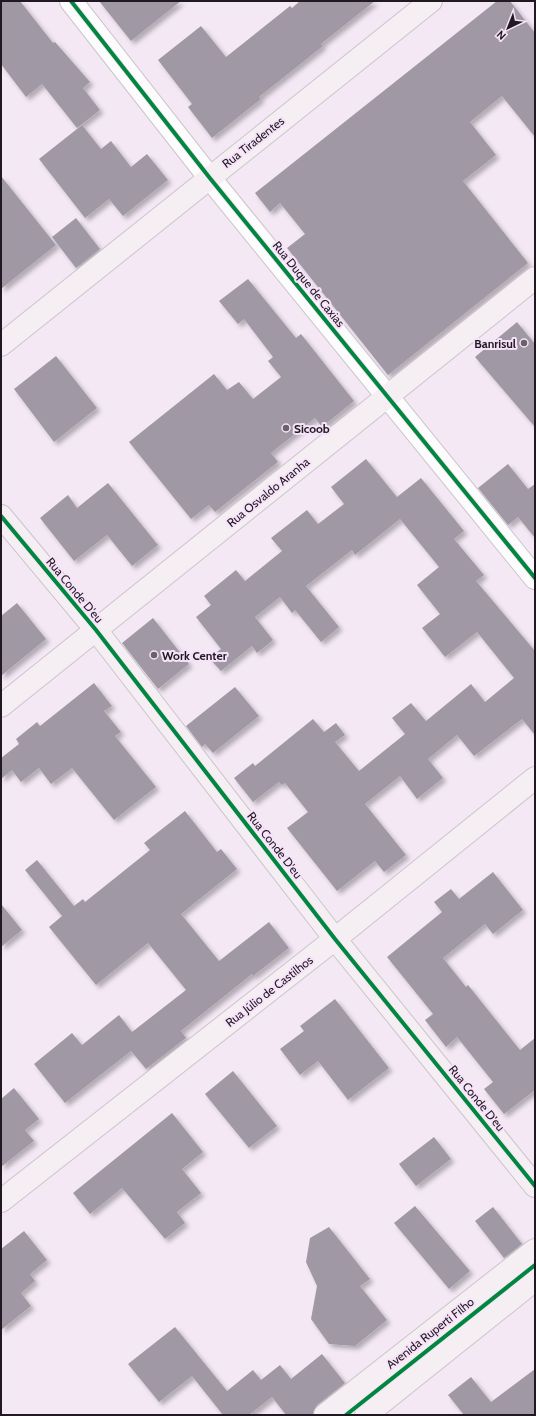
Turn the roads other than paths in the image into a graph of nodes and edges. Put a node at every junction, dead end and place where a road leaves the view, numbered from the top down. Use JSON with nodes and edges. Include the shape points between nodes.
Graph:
{"nodes":[{"id":1,"x":71,"y":1,"type":"edge"},
{"id":2,"x":431,"y":1,"type":"edge"},
{"id":3,"x":209,"y":177,"type":"junction"},
{"id":4,"x":535,"y":278,"type":"edge"},
{"id":5,"x":1,"y":344,"type":"edge"},
{"id":6,"x":388,"y":396,"type":"junction"},
{"id":7,"x":1,"y":516,"type":"edge"},
{"id":8,"x":535,"y":578,"type":"edge"},
{"id":9,"x":96,"y":630,"type":"junction"},
{"id":10,"x":1,"y":706,"type":"edge"},
{"id":11,"x":535,"y":778,"type":"edge"},
{"id":12,"x":335,"y":939,"type":"junction"},
{"id":13,"x":535,"y":1186,"type":"edge"},
{"id":14,"x":1,"y":1201,"type":"edge"},
{"id":15,"x":535,"y":1250,"type":"edge"},
{"id":16,"x":535,"y":1280,"type":"edge"},
{"id":17,"x":325,"y":1415,"type":"edge"},
{"id":18,"x":366,"y":1415,"type":"edge"}],
"edges":[{"from":1,"to":3,"type":"street","name":"Rua Duque de Caxias"},
{"from":2,"to":3,"type":"main road","name":"Rua Tiradentes"},
{"from":3,"to":5,"type":"main road","name":"Rua Tiradentes"},
{"from":3,"to":6,"type":"street","name":"Rua Duque de Caxias"},
{"from":4,"to":6,"type":"main road","name":"Rua Osvaldo Aranha"},
{"from":6,"to":8,"type":"street","name":"Rua Duque de Caxias"},
{"from":6,"to":9,"type":"main road","name":"Rua Osvaldo Aranha"},
{"from":7,"to":9,"type":"main road","name":"Rua Conde D'eu"},
{"from":9,"to":10,"type":"main road","name":"Rua Osvaldo Aranha"},
{"from":9,"to":12,"type":"main road","name":"Rua Conde D'eu"},
{"from":11,"to":12,"type":"main road","name":"Rua Júlio de Castilhos"},
{"from":12,"to":13,"type":"main road","name":"Rua Conde D'eu"},
{"from":12,"to":14,"type":"main road","name":"Rua Júlio de Castilhos"},
{"from":15,"to":17,"type":"main road","name":"Avenida Ruperti Filho"},
{"from":16,"to":18,"type":"main road","name":"Avenida Ruperti Filho"}]}
